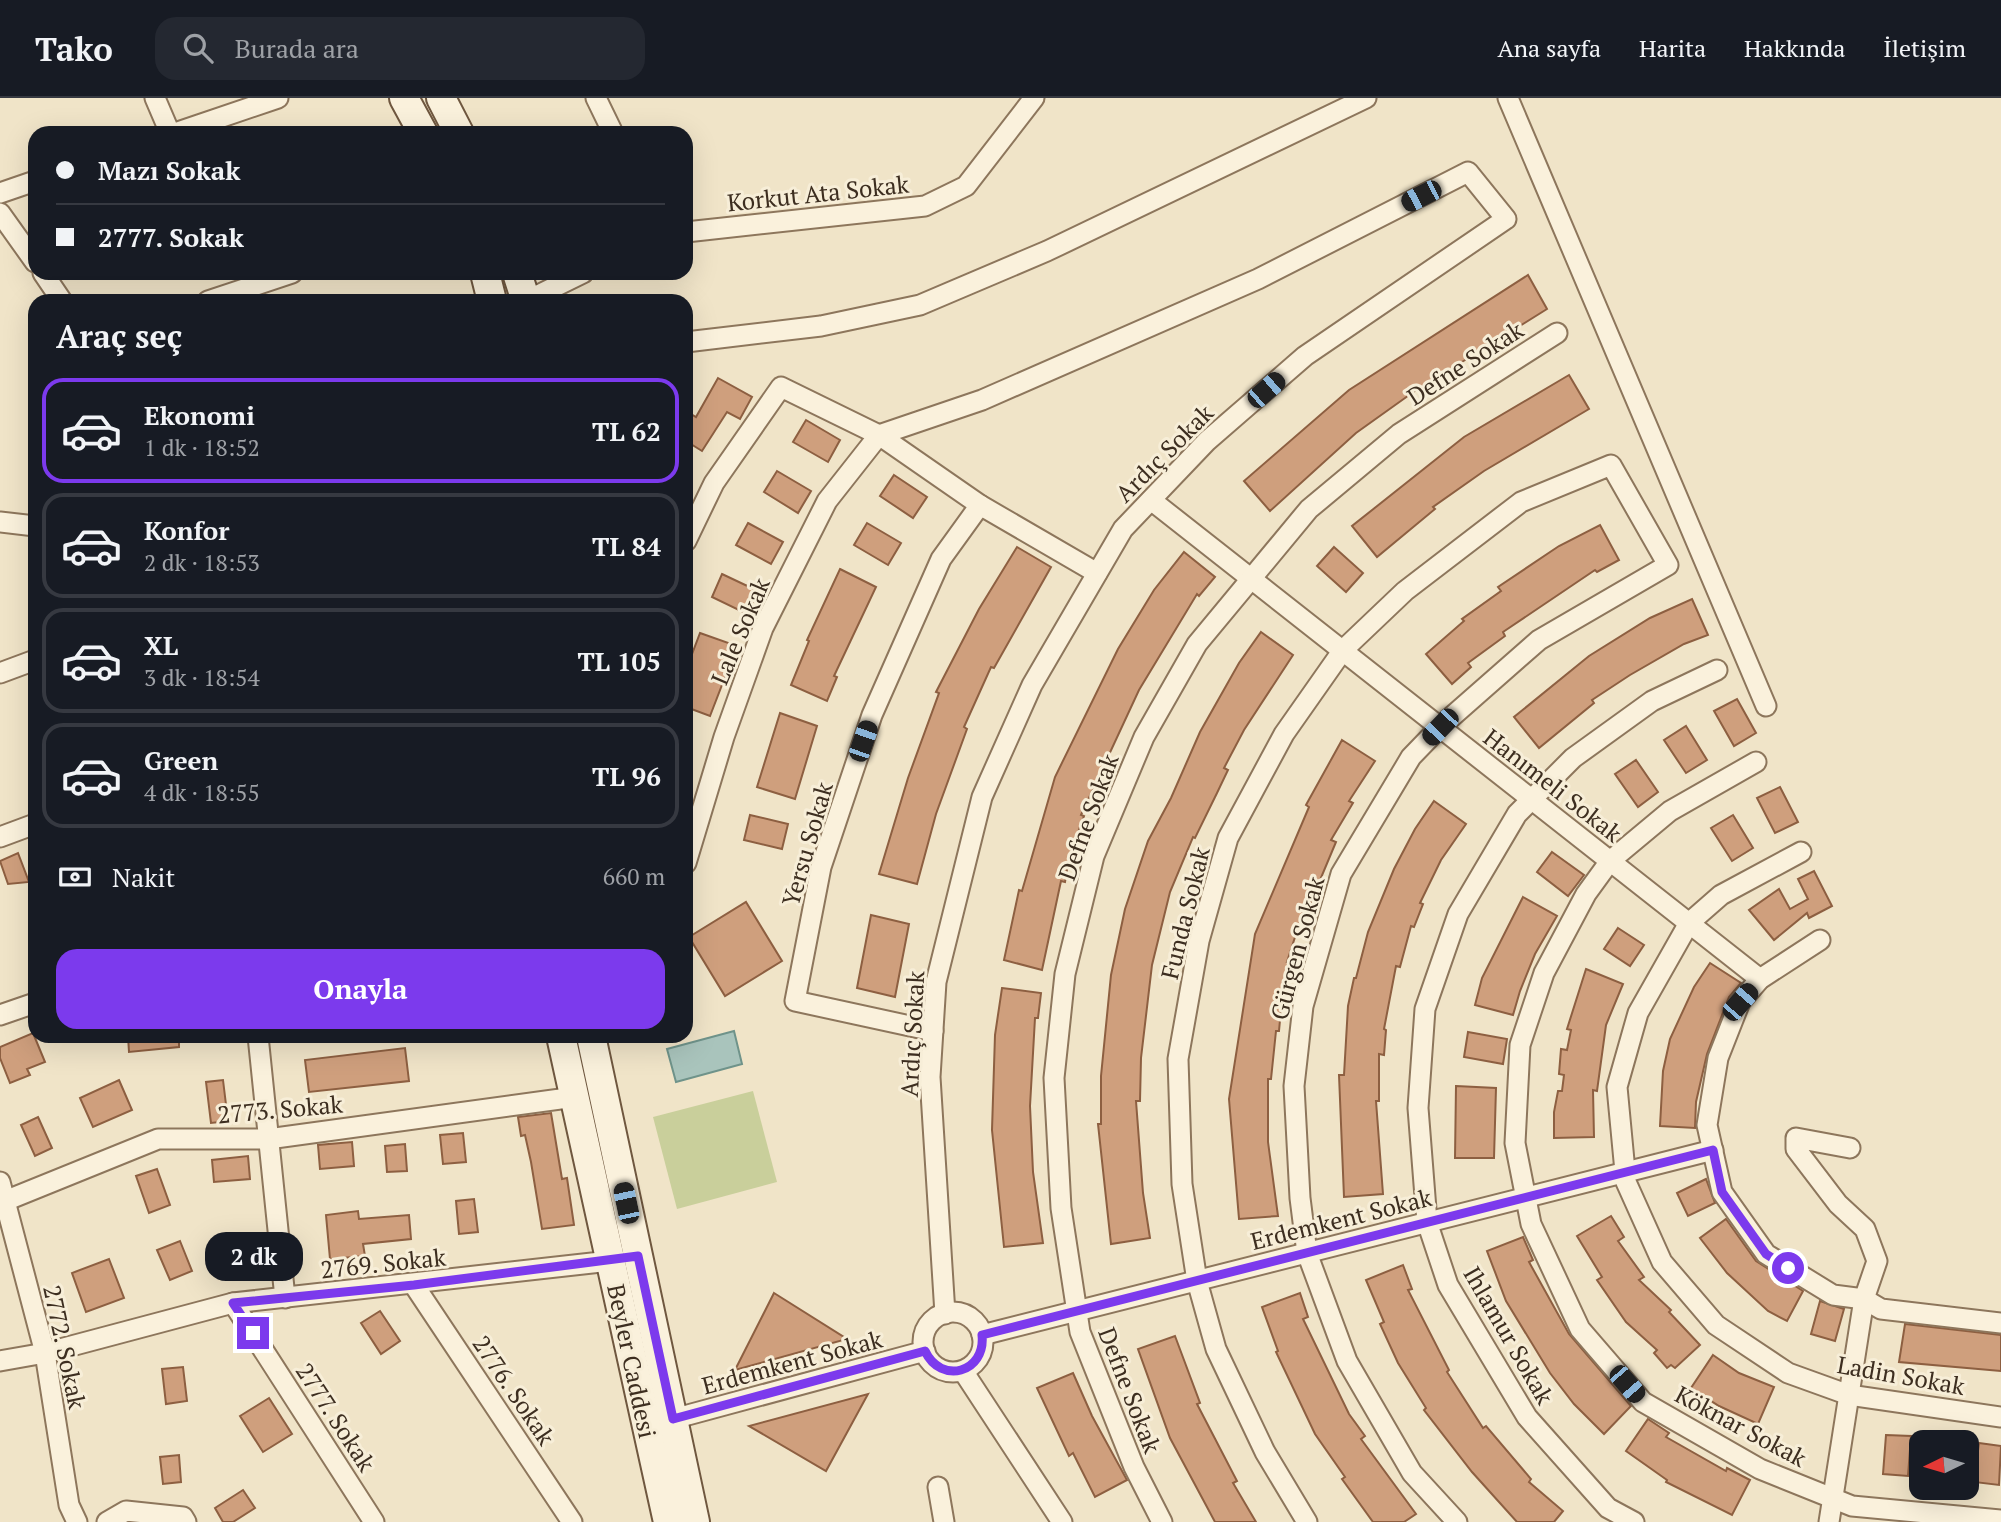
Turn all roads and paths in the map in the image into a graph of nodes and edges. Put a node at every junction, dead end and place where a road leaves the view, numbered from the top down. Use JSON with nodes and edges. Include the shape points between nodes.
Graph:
{"nodes":[{"id":1,"x":155,"y":98,"type":"edge"},
{"id":2,"x":278,"y":98,"type":"edge"},
{"id":3,"x":404,"y":98,"type":"edge"},
{"id":4,"x":441,"y":98,"type":"edge"},
{"id":5,"x":596,"y":98,"type":"edge"},
{"id":6,"x":1034,"y":98,"type":"edge"},
{"id":7,"x":1366,"y":98,"type":"edge"},
{"id":8,"x":1507,"y":98,"type":"edge"},
{"id":9,"x":167,"y":126,"type":"edge"},
{"id":10,"x":196,"y":126,"type":"edge"},
{"id":11,"x":418,"y":126,"type":"edge"},
{"id":12,"x":455,"y":126,"type":"edge"},
{"id":13,"x":610,"y":126,"type":"edge"},
{"id":14,"x":28,"y":183,"type":"edge"},
{"id":15,"x":0,"y":192,"type":"edge"},
{"id":16,"x":0,"y":213,"type":"edge"},
{"id":17,"x":693,"y":231,"type":"edge"},
{"id":18,"x":28,"y":252,"type":"edge"},
{"id":19,"x":271,"y":280,"type":"edge"},
{"id":20,"x":569,"y":280,"type":"edge"},
{"id":21,"x":229,"y":294,"type":"edge"},
{"id":22,"x":540,"y":294,"type":"edge"},
{"id":23,"x":1557,"y":333,"type":"dead end"},
{"id":24,"x":693,"y":341,"type":"edge"},
{"id":25,"x":879,"y":435,"type":"junction"},
{"id":26,"x":1611,"y":465,"type":"joint"},
{"id":27,"x":1151,"y":500,"type":"junction"},
{"id":28,"x":980,"y":505,"type":"junction"},
{"id":29,"x":0,"y":522,"type":"edge"},
{"id":30,"x":28,"y":525,"type":"edge"},
{"id":31,"x":693,"y":526,"type":"edge"},
{"id":32,"x":1097,"y":573,"type":"junction"},
{"id":33,"x":1250,"y":578,"type":"junction"},
{"id":34,"x":1343,"y":650,"type":"junction"},
{"id":35,"x":28,"y":663,"type":"edge"},
{"id":36,"x":1717,"y":670,"type":"dead end"},
{"id":37,"x":0,"y":673,"type":"edge"},
{"id":38,"x":1766,"y":706,"type":"dead end"},
{"id":39,"x":1440,"y":727,"type":"junction"},
{"id":40,"x":1756,"y":762,"type":"dead end"},
{"id":41,"x":1533,"y":800,"type":"junction"},
{"id":42,"x":28,"y":827,"type":"edge"},
{"id":43,"x":0,"y":837,"type":"edge"},
{"id":44,"x":693,"y":839,"type":"edge"},
{"id":45,"x":1801,"y":852,"type":"dead end"},
{"id":46,"x":1610,"y":861,"type":"junction"},
{"id":47,"x":1689,"y":923,"type":"junction"},
{"id":48,"x":1820,"y":940,"type":"dead end"},
{"id":49,"x":1760,"y":979,"type":"junction"},
{"id":50,"x":28,"y":1005,"type":"edge"},
{"id":51,"x":0,"y":1015,"type":"edge"},
{"id":52,"x":933,"y":1031,"type":"junction"},
{"id":53,"x":259,"y":1043,"type":"edge"},
{"id":54,"x":563,"y":1043,"type":"edge"},
{"id":55,"x":592,"y":1043,"type":"edge"},
{"id":56,"x":575,"y":1097,"type":"junction"},
{"id":57,"x":268,"y":1139,"type":"junction"},
{"id":58,"x":1850,"y":1148,"type":"dead end"},
{"id":59,"x":1713,"y":1150,"type":"junction"},
{"id":60,"x":1625,"y":1172,"type":"junction"},
{"id":61,"x":2,"y":1195,"type":"edge"},
{"id":62,"x":1526,"y":1197,"type":"junction"},
{"id":63,"x":1427,"y":1222,"type":"junction"},
{"id":64,"x":1307,"y":1253,"type":"junction"},
{"id":65,"x":624,"y":1258,"type":"junction"},
{"id":66,"x":1197,"y":1280,"type":"junction"},
{"id":67,"x":414,"y":1285,"type":"junction"},
{"id":68,"x":285,"y":1298,"type":"junction"},
{"id":69,"x":1864,"y":1299,"type":"junction"},
{"id":70,"x":233,"y":1303,"type":"junction"},
{"id":71,"x":1077,"y":1311,"type":"junction"},
{"id":72,"x":945,"y":1314,"type":"junction"},
{"id":73,"x":2001,"y":1323,"type":"edge"},
{"id":74,"x":982,"y":1335,"type":"junction"},
{"id":75,"x":925,"y":1351,"type":"junction"},
{"id":76,"x":45,"y":1353,"type":"junction"},
{"id":77,"x":0,"y":1360,"type":"edge"},
{"id":78,"x":963,"y":1371,"type":"junction"},
{"id":79,"x":1849,"y":1395,"type":"junction"},
{"id":80,"x":2001,"y":1417,"type":"edge"},
{"id":81,"x":660,"y":1423,"type":"junction"},
{"id":82,"x":938,"y":1487,"type":"dead end"},
{"id":83,"x":1833,"y":1498,"type":"junction"},
{"id":84,"x":2001,"y":1520,"type":"edge"},
{"id":85,"x":77,"y":1522,"type":"edge"},
{"id":86,"x":107,"y":1522,"type":"edge"},
{"id":87,"x":186,"y":1522,"type":"edge"},
{"id":88,"x":374,"y":1522,"type":"edge"},
{"id":89,"x":572,"y":1522,"type":"edge"},
{"id":90,"x":668,"y":1522,"type":"edge"},
{"id":91,"x":695,"y":1522,"type":"edge"},
{"id":92,"x":944,"y":1522,"type":"edge"},
{"id":93,"x":1062,"y":1522,"type":"edge"},
{"id":94,"x":1162,"y":1522,"type":"edge"},
{"id":95,"x":1307,"y":1522,"type":"edge"},
{"id":96,"x":1457,"y":1522,"type":"edge"},
{"id":97,"x":1634,"y":1522,"type":"edge"},
{"id":98,"x":1829,"y":1522,"type":"edge"}],
"edges":[{"from":1,"to":9,"type":"street"},
{"from":2,"to":10,"type":"street"},
{"from":3,"to":11,"type":"main road"},
{"from":4,"to":12,"type":"main road"},
{"from":5,"to":13,"type":"street"},
{"from":6,"to":17,"type":"street","name":"Korkut Ata Sokak","via":[[966,186],[925,206]]},
{"from":7,"to":24,"type":"street","via":[[1047,251],[920,305],[821,327]]},
{"from":8,"to":38,"type":"street"},
{"from":14,"to":15,"type":"street"},
{"from":16,"to":18,"type":"street"},
{"from":19,"to":21,"type":"street"},
{"from":20,"to":22,"type":"street"},
{"from":23,"to":33,"type":"street","name":"Defne Sokak","via":[[1399,434],[1309,509]]},
{"from":25,"to":27,"type":"street","name":"Ardıç Sokak","via":[[982,400],[1258,279],[1468,172],[1506,219],[1305,356],[1207,441]]},
{"from":25,"to":28,"type":"street"},
{"from":25,"to":31,"type":"street","via":[[781,387],[714,483]]},
{"from":25,"to":44,"type":"street","name":"Lale Sokak","via":[[827,501],[763,628],[723,737]]},
{"from":26,"to":34,"type":"street","name":"Funda Sokak","via":[[1521,502],[1405,592]]},
{"from":26,"to":39,"type":"street","name":"Gürgen Sokak","via":[[1668,565],[1539,640]]},
{"from":27,"to":32,"type":"street","name":"Ardıç Sokak","via":[[1123,529]]},
{"from":27,"to":33,"type":"street","name":"Hanımeli Sokak"},
{"from":28,"to":32,"type":"street"},
{"from":28,"to":52,"type":"street","name":"Yersu Sokak","via":[[941,559],[872,715],[821,867],[795,1001]]},
{"from":29,"to":30,"type":"street"},
{"from":32,"to":52,"type":"street","name":"Ardıç Sokak","via":[[1032,685],[982,797],[936,982]]},
{"from":33,"to":34,"type":"street","name":"Hanımeli Sokak"},
{"from":33,"to":71,"type":"street","name":"Defne Sokak","via":[[1196,644],[1144,737],[1094,856],[1065,974],[1054,1078],[1061,1208]]},
{"from":34,"to":39,"type":"street","name":"Hanımeli Sokak"},
{"from":34,"to":66,"type":"street","name":"Funda Sokak","via":[[1284,734],[1228,838],[1199,941],[1178,1059],[1182,1184]]},
{"from":35,"to":37,"type":"street"},
{"from":36,"to":41,"type":"street","name":"Ihlamur Sokak","via":[[1652,701],[1573,758]]},
{"from":39,"to":41,"type":"street","name":"Hanımeli Sokak"},
{"from":39,"to":64,"type":"street","name":"Gürgen Sokak","via":[[1411,757],[1341,874],[1303,1006],[1294,1086]]},
{"from":40,"to":46,"type":"street","name":"Köknar Sokak","via":[[1670,811]]},
{"from":41,"to":46,"type":"street","name":"Hanımeli Sokak"},
{"from":41,"to":63,"type":"street","name":"Ihlamur Sokak","via":[[1517,814],[1458,915],[1425,1009],[1418,1108]]},
{"from":42,"to":43,"type":"street"},
{"from":45,"to":47,"type":"street","name":"Ladin Sokak","via":[[1721,895]]},
{"from":46,"to":47,"type":"street","name":"Hanımeli Sokak"},
{"from":46,"to":62,"type":"street","name":"Köknar Sokak","via":[[1586,894],[1544,973],[1520,1045],[1515,1143]]},
{"from":47,"to":49,"type":"street","name":"Hanımeli Sokak"},
{"from":47,"to":60,"type":"street","name":"Ladin Sokak","via":[[1638,1013],[1618,1087]]},
{"from":48,"to":49,"type":"street"},
{"from":49,"to":59,"type":"street","via":[[1740,1002],[1718,1058],[1707,1125]]},
{"from":50,"to":51,"type":"street"},
{"from":52,"to":72,"type":"street","name":"Ardıç Sokak","via":[[930,1077]]},
{"from":53,"to":57,"type":"street"},
{"from":54,"to":56,"type":"main road","name":"Beyler Caddesi"},
{"from":55,"to":65,"type":"main road","name":"Beyler Caddesi"},
{"from":56,"to":57,"type":"street","name":"2773. Sokak"},
{"from":56,"to":65,"type":"main road","name":"Beyler Caddesi"},
{"from":57,"to":61,"type":"street","name":"2773. Sokak","via":[[158,1139]]},
{"from":57,"to":68,"type":"street"},
{"from":58,"to":69,"type":"street","via":[[1796,1138],[1796,1149],[1838,1204],[1865,1229],[1877,1261]]},
{"from":59,"to":60,"type":"street","name":"Erdemkent Sokak"},
{"from":59,"to":69,"type":"street","via":[[1722,1192],[1766,1254],[1833,1295]]},
{"from":60,"to":62,"type":"street","name":"Erdemkent Sokak"},
{"from":60,"to":79,"type":"street","name":"Ladin Sokak","via":[[1662,1262],[1716,1325],[1788,1373]]},
{"from":61,"to":76,"type":"street","name":"2772. Sokak"},
{"from":62,"to":63,"type":"street","name":"Erdemkent Sokak"},
{"from":62,"to":83,"type":"street","name":"Köknar Sokak","via":[[1531,1224],[1580,1329],[1643,1402],[1760,1469]]},
{"from":63,"to":64,"type":"street","name":"Erdemkent Sokak"},
{"from":63,"to":97,"type":"street","name":"Ihlamur Sokak","via":[[1448,1285],[1527,1417],[1608,1508]]},
{"from":64,"to":66,"type":"street","name":"Erdemkent Sokak"},
{"from":64,"to":96,"type":"street","name":"Gürgen Sokak","via":[[1347,1361],[1412,1473]]},
{"from":65,"to":67,"type":"street","name":"2769. Sokak"},
{"from":65,"to":81,"type":"main road","name":"Beyler Caddesi"},
{"from":66,"to":71,"type":"street","name":"Erdemkent Sokak"},
{"from":66,"to":95,"type":"street","name":"Funda Sokak","via":[[1216,1349],[1265,1452]]},
{"from":67,"to":68,"type":"street","name":"2769. Sokak"},
{"from":67,"to":89,"type":"street","name":"2776. Sokak"},
{"from":68,"to":70,"type":"street","name":"2769. Sokak"},
{"from":69,"to":73,"type":"street","via":[[1881,1309]]},
{"from":69,"to":79,"type":"street"},
{"from":70,"to":76,"type":"street","name":"2769. Sokak"},
{"from":70,"to":88,"type":"street","name":"2777. Sokak"},
{"from":71,"to":74,"type":"street","name":"Erdemkent Sokak"},
{"from":71,"to":94,"type":"street","name":"Defne Sokak","via":[[1080,1332],[1134,1467]]},
{"from":72,"to":74,"type":"street","via":[[971,1319]]},
{"from":72,"to":75,"type":"street","via":[[929,1324]]},
{"from":74,"to":78,"type":"street","via":[[977,1360]]},
{"from":75,"to":78,"type":"street","via":[[944,1371]]},
{"from":75,"to":81,"type":"street","name":"Erdemkent Sokak"},
{"from":76,"to":77,"type":"street","name":"2769. Sokak"},
{"from":76,"to":85,"type":"street","name":"2772. Sokak","via":[[69,1505]]},
{"from":78,"to":93,"type":"street"},
{"from":79,"to":80,"type":"street","name":"Ladin Sokak"},
{"from":79,"to":83,"type":"street"},
{"from":81,"to":90,"type":"main road","name":"Beyler Caddesi"},
{"from":81,"to":91,"type":"main road","name":"Beyler Caddesi"},
{"from":82,"to":92,"type":"street"},
{"from":83,"to":84,"type":"street","name":"Köknar Sokak","via":[[1852,1506]]},
{"from":83,"to":98,"type":"street"},
{"from":86,"to":87,"type":"street","via":[[126,1511],[183,1517]]}]}
